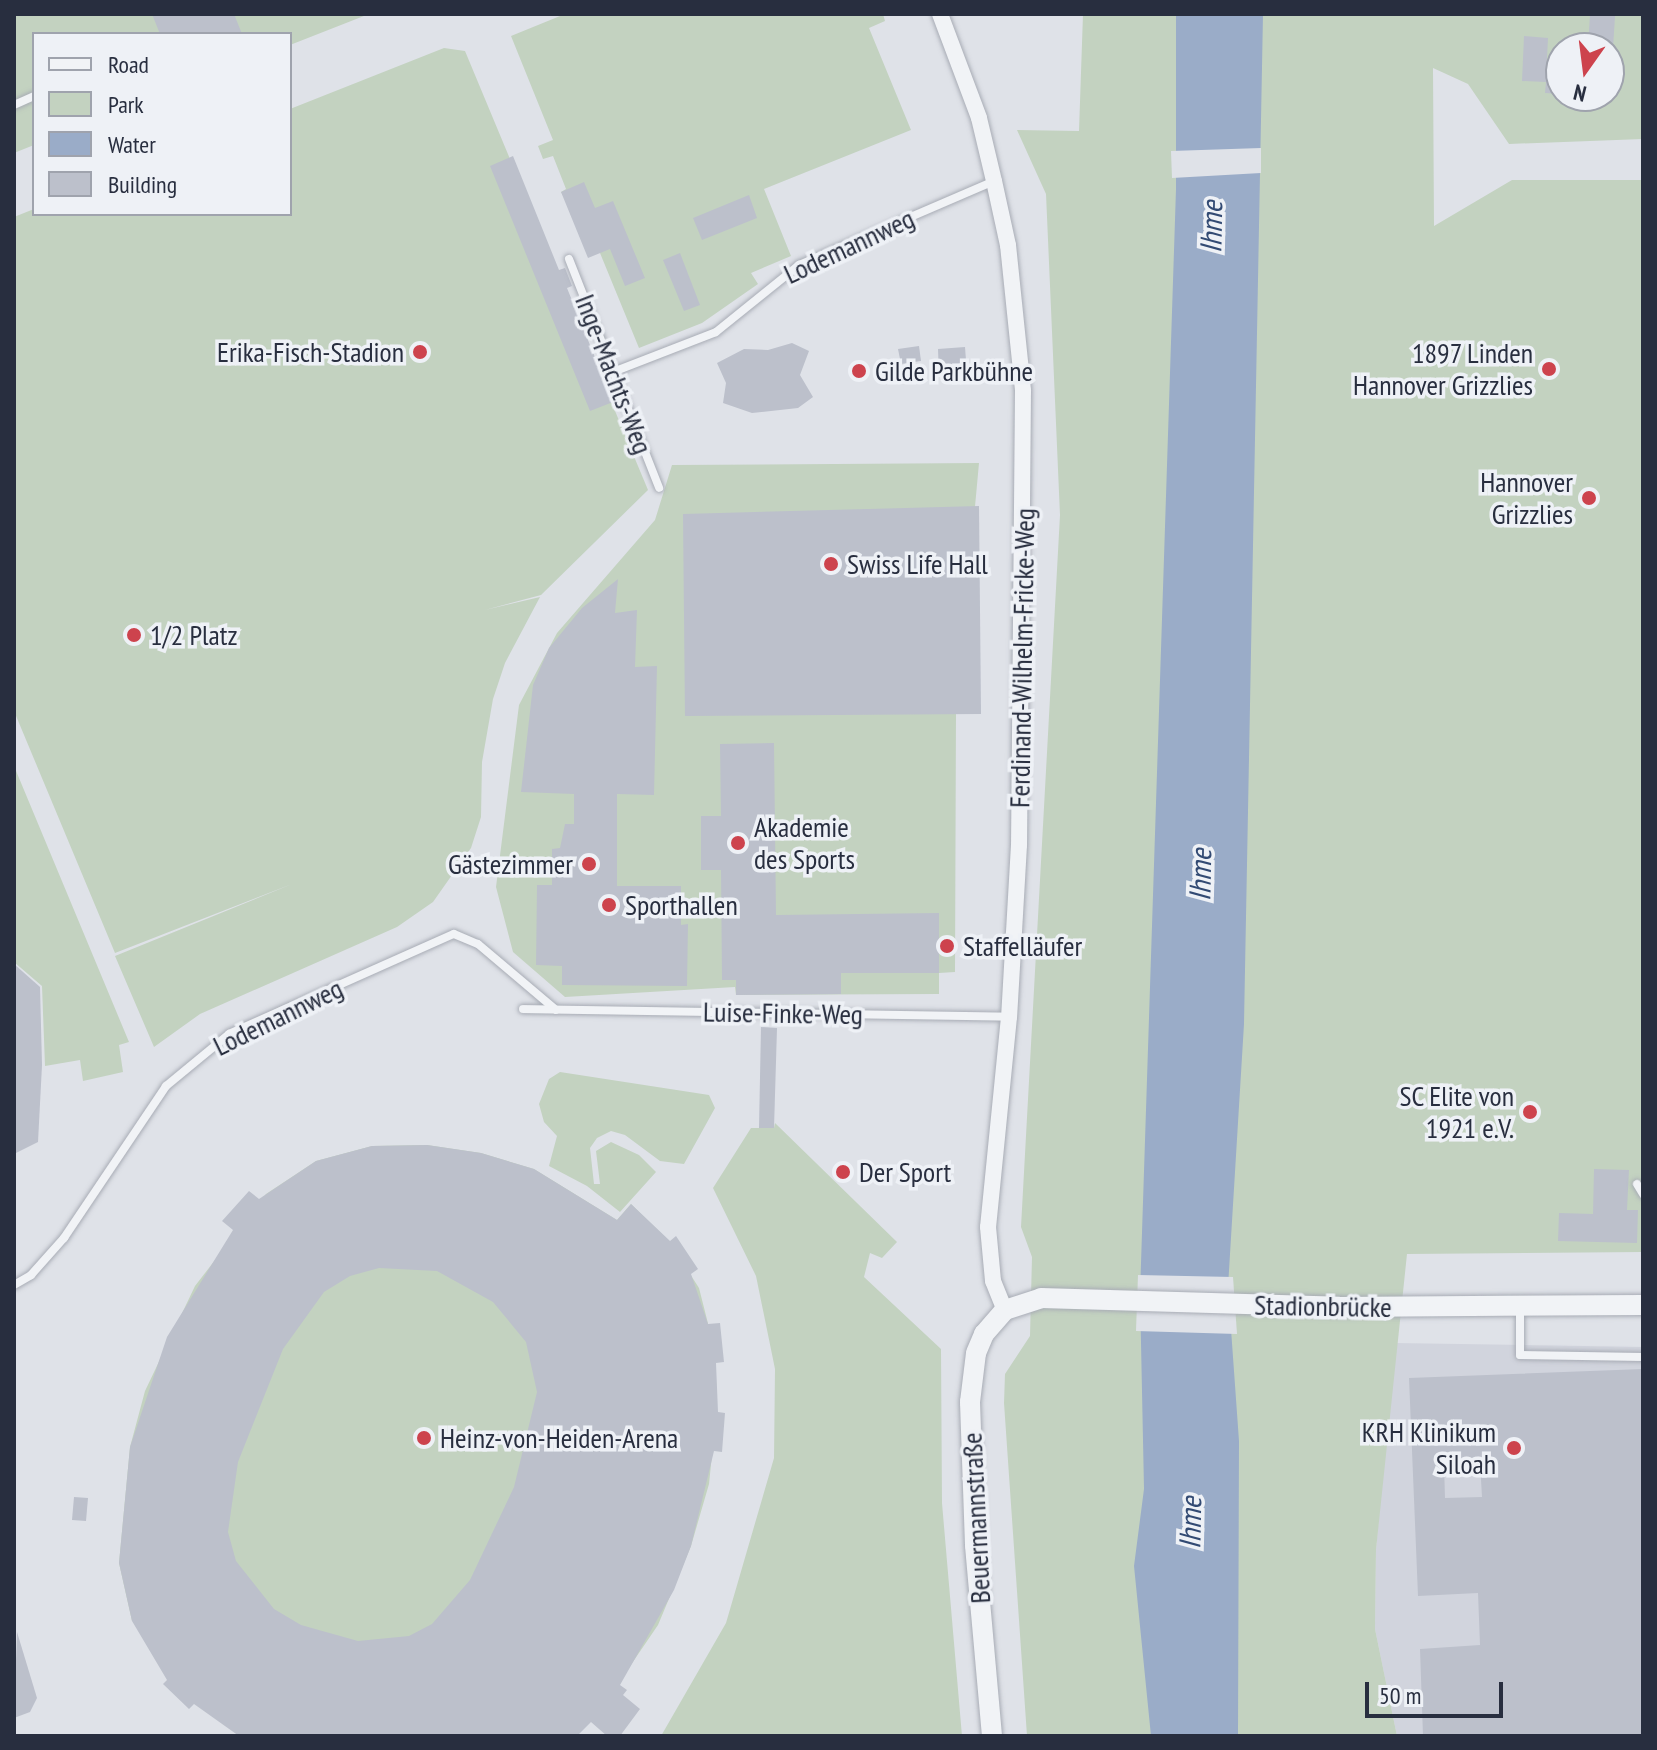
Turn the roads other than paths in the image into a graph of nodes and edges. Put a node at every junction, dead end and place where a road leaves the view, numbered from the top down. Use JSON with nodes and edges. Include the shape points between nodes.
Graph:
{"nodes":[{"id":1,"x":940,"y":14,"type":"edge"},
{"id":2,"x":994,"y":181,"type":"junction"},
{"id":3,"x":569,"y":259,"type":"dead end"},
{"id":4,"x":613,"y":372,"type":"junction"},
{"id":5,"x":659,"y":488,"type":"dead end"},
{"id":6,"x":523,"y":1009,"type":"dead end"},
{"id":7,"x":556,"y":1010,"type":"junction"},
{"id":8,"x":1009,"y":1017,"type":"junction"},
{"id":9,"x":1637,"y":1184,"type":"dead end"},
{"id":10,"x":1643,"y":1194,"type":"edge"},
{"id":11,"x":14,"y":1285,"type":"edge"},
{"id":12,"x":1643,"y":1305,"type":"edge"},
{"id":13,"x":1520,"y":1306,"type":"junction"},
{"id":14,"x":1005,"y":1310,"type":"junction"},
{"id":15,"x":1643,"y":1357,"type":"edge"},
{"id":16,"x":992,"y":1736,"type":"edge"}],
"edges":[{"from":1,"to":2,"type":"street","name":"Ferdinand-Wilhelm-Fricke-Weg","via":[[979,118]]},
{"from":2,"to":4,"type":"lane","name":"Lodemannweg","via":[[799,265],[716,332]]},
{"from":2,"to":8,"type":"street","name":"Ferdinand-Wilhelm-Fricke-Weg","via":[[1019,328],[1024,447],[1021,778]]},
{"from":3,"to":4,"type":"lane","name":"Inge-Machts-Weg"},
{"from":4,"to":5,"type":"lane","name":"Inge-Machts-Weg"},
{"from":6,"to":7,"type":"lane","name":"Luise-Finke-Weg"},
{"from":7,"to":8,"type":"lane","name":"Luise-Finke-Weg"},
{"from":7,"to":11,"type":"lane","name":"Lodemannweg","via":[[478,944],[454,934],[229,1034],[178,1073],[140,1118],[64,1238]]},
{"from":8,"to":14,"type":"street","name":"Ferdinand-Wilhelm-Fricke-Weg","via":[[988,1227],[993,1281]]},
{"from":9,"to":10,"type":"lane"},
{"from":12,"to":13,"type":"street","name":"Stadionbrücke"},
{"from":13,"to":14,"type":"street","name":"Stadionbrücke","via":[[1339,1307],[1041,1298]]},
{"from":13,"to":15,"type":"lane","via":[[1520,1355]]},
{"from":14,"to":16,"type":"street","name":"Beuermannstraße","via":[[976,1353],[970,1402],[975,1545]]}]}
